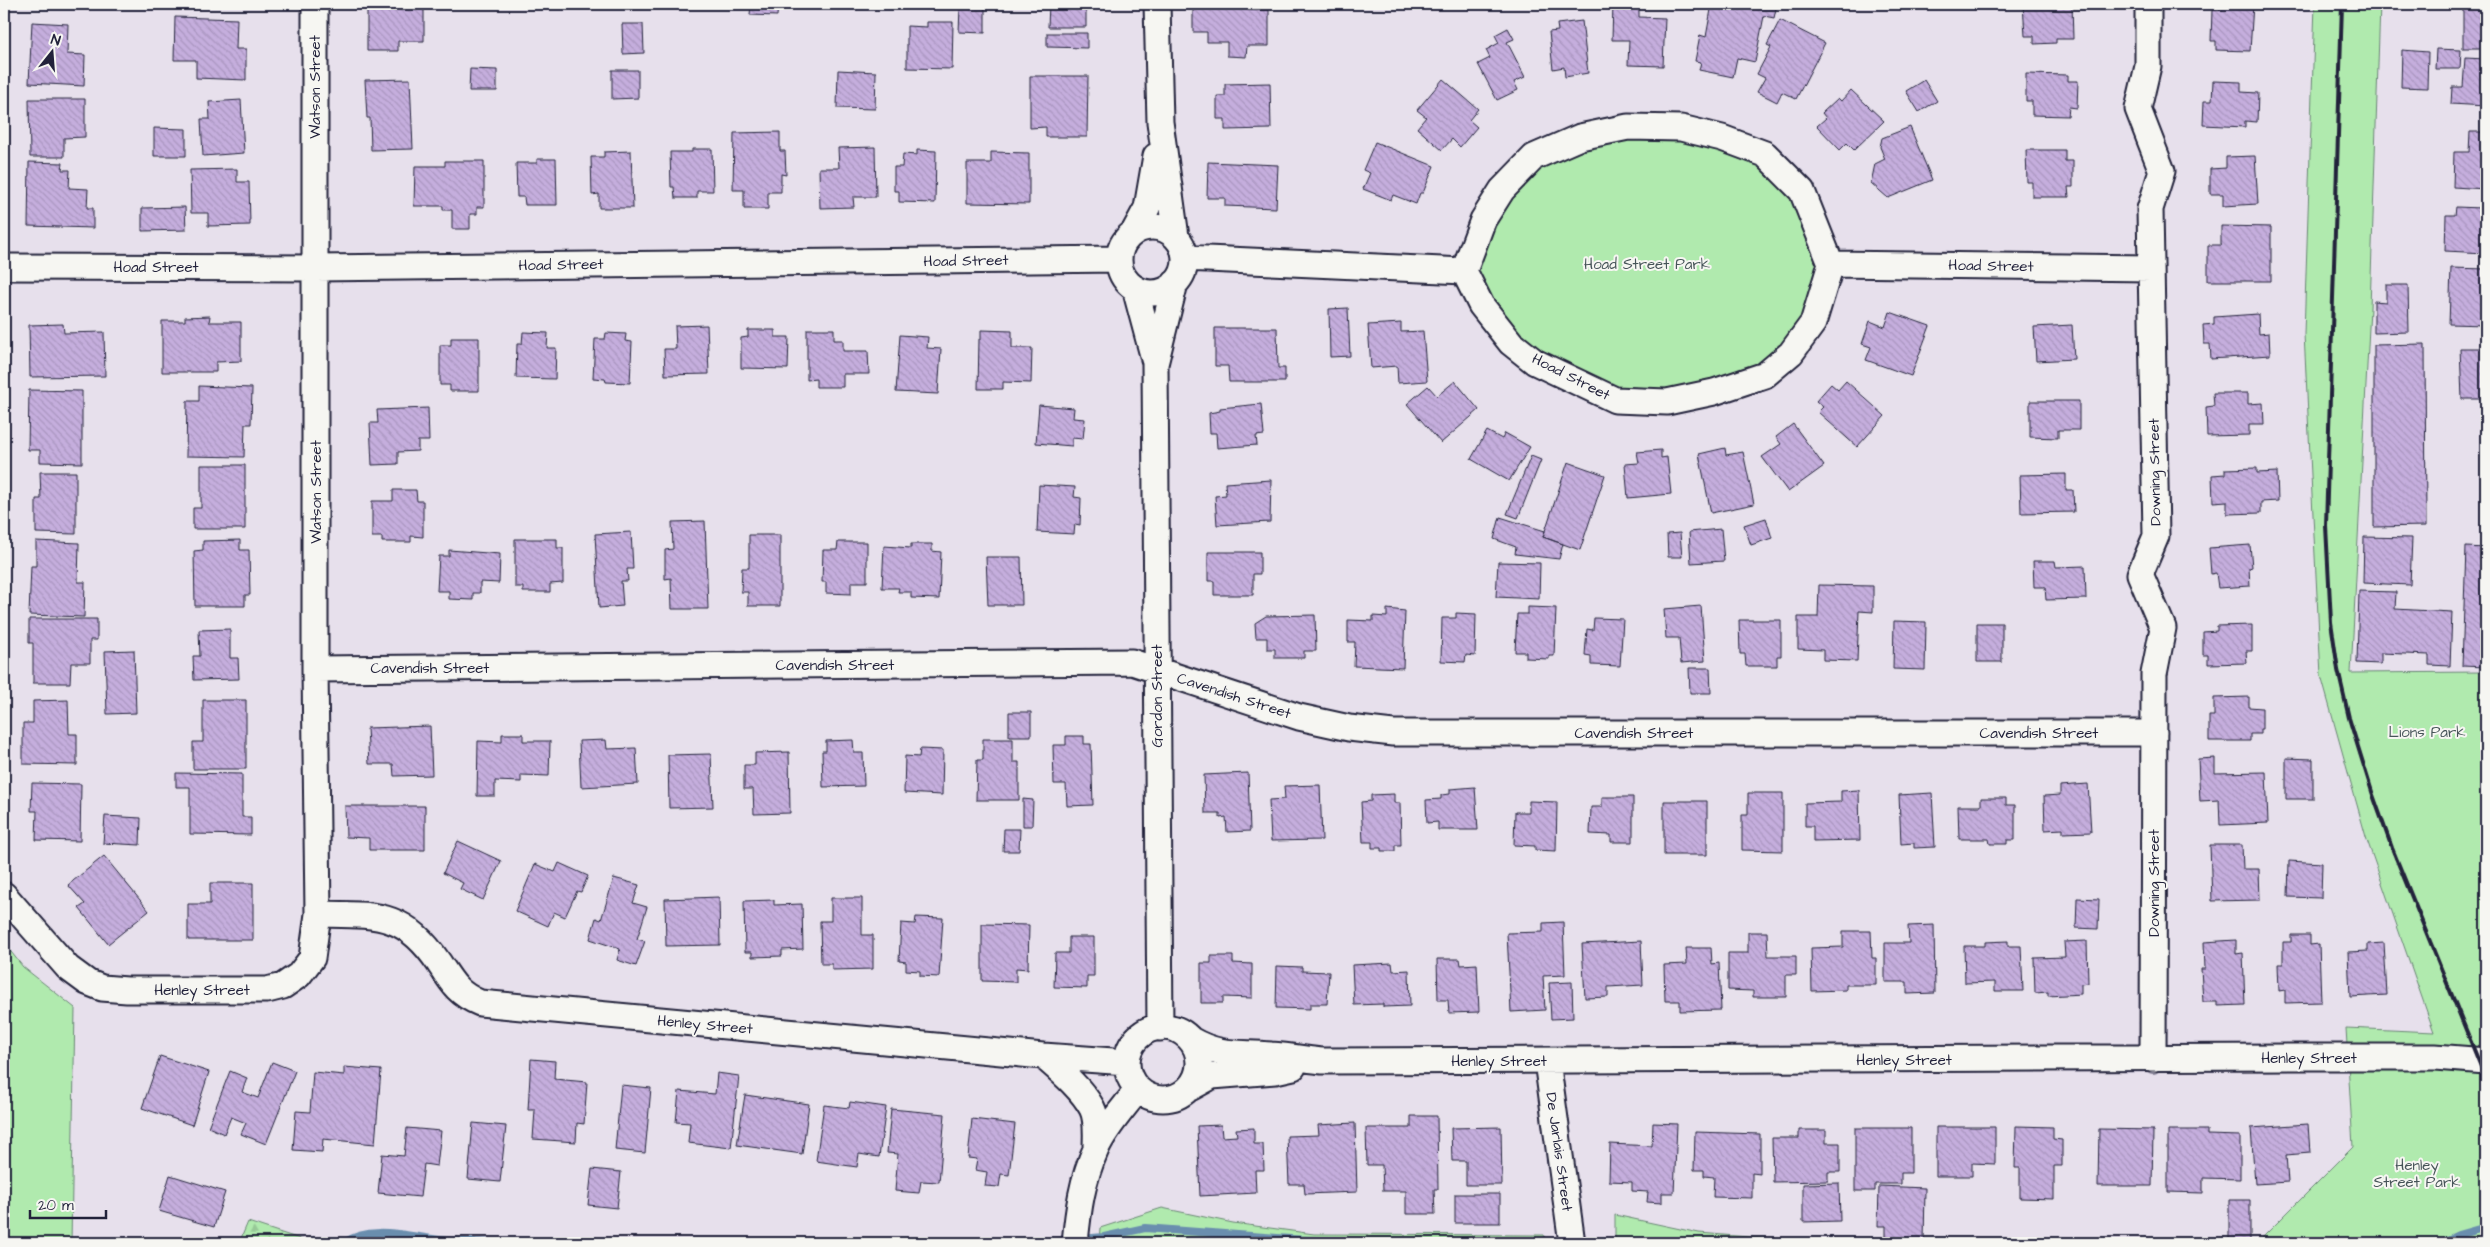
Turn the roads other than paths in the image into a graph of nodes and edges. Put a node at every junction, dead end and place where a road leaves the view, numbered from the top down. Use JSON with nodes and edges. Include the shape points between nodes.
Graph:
{"nodes":[{"id":1,"x":315,"y":4,"type":"edge"},
{"id":2,"x":1157,"y":4,"type":"edge"},
{"id":3,"x":2148,"y":4,"type":"edge"},
{"id":4,"x":1160,"y":122,"type":"junction"},
{"id":5,"x":1134,"y":232,"type":"junction"},
{"id":6,"x":1181,"y":248,"type":"junction"},
{"id":7,"x":1119,"y":259,"type":"junction"},
{"id":8,"x":1830,"y":264,"type":"junction"},
{"id":9,"x":4,"y":267,"type":"edge"},
{"id":10,"x":316,"y":268,"type":"junction"},
{"id":11,"x":2151,"y":268,"type":"junction"},
{"id":12,"x":1464,"y":271,"type":"junction"},
{"id":13,"x":1175,"y":284,"type":"junction"},
{"id":14,"x":1135,"y":288,"type":"junction"},
{"id":15,"x":1155,"y":364,"type":"junction"},
{"id":16,"x":315,"y":669,"type":"junction"},
{"id":17,"x":1157,"y":671,"type":"junction"},
{"id":18,"x":2154,"y":733,"type":"junction"},
{"id":19,"x":4,"y":894,"type":"edge"},
{"id":20,"x":318,"y":914,"type":"junction"},
{"id":21,"x":299,"y":975,"type":"joint"},
{"id":22,"x":1160,"y":1028,"type":"junction"},
{"id":23,"x":1191,"y":1040,"type":"junction"},
{"id":24,"x":1043,"y":1056,"type":"junction"},
{"id":25,"x":2153,"y":1059,"type":"junction"},
{"id":26,"x":2486,"y":1060,"type":"edge"},
{"id":27,"x":1322,"y":1061,"type":"junction"},
{"id":28,"x":1547,"y":1061,"type":"junction"},
{"id":29,"x":1127,"y":1062,"type":"junction"},
{"id":30,"x":1190,"y":1088,"type":"junction"},
{"id":31,"x":1138,"y":1089,"type":"junction"},
{"id":32,"x":1096,"y":1148,"type":"junction"},
{"id":33,"x":1075,"y":1243,"type":"edge"},
{"id":34,"x":1572,"y":1243,"type":"edge"}],
"edges":[{"from":1,"to":10,"type":"street","name":"Watson Street"},
{"from":2,"to":4,"type":"street"},
{"from":3,"to":11,"type":"street","name":"Downing Street","via":[[2148,66],[2138,110],[2162,171],[2150,209]]},
{"from":4,"to":5,"type":"street","via":[[1147,208]]},
{"from":4,"to":6,"type":"street"},
{"from":5,"to":6,"type":"street","via":[[1151,226],[1169,232]]},
{"from":5,"to":7,"type":"street","via":[[1125,241]]},
{"from":6,"to":12,"type":"street"},
{"from":6,"to":13,"type":"street","via":[[1183,272]]},
{"from":7,"to":10,"type":"street","name":"Hoad Street"},
{"from":7,"to":14,"type":"street","via":[[1122,272]]},
{"from":8,"to":11,"type":"street","name":"Hoad Street"},
{"from":8,"to":12,"type":"street","name":"Hoad Street","via":[[1813,323],[1791,353],[1765,375],[1714,392],[1667,402],[1615,400],[1535,362],[1511,342],[1480,305]]},
{"from":8,"to":12,"type":"street","via":[[1802,191],[1765,154],[1722,138],[1681,128],[1628,127],[1580,137],[1534,157],[1502,190],[1483,220]]},
{"from":9,"to":10,"type":"street","name":"Hoad Street"},
{"from":10,"to":16,"type":"street","name":"Watson Street"},
{"from":11,"to":18,"type":"street","name":"Downing Street","via":[[2156,536],[2140,574],[2162,628],[2154,674]]},
{"from":13,"to":14,"type":"street","via":[[1156,292]]},
{"from":13,"to":15,"type":"street","name":"Gordon Street"},
{"from":14,"to":15,"type":"street","name":"Gordon Street"},
{"from":15,"to":17,"type":"street","name":"Gordon Street"},
{"from":16,"to":17,"type":"street","name":"Cavendish Street","via":[[1132,662]]},
{"from":16,"to":20,"type":"street","name":"Watson Street"},
{"from":17,"to":18,"type":"street","name":"Cavendish Street","via":[[1299,717],[1393,733]]},
{"from":17,"to":22,"type":"street","name":"Gordon Street"},
{"from":18,"to":25,"type":"street","name":"Downing Street"},
{"from":19,"to":21,"type":"street","name":"Henley Street","via":[[68,968],[102,988],[267,990],[283,986]]},
{"from":20,"to":21,"type":"street","name":"Watson Street","via":[[312,958]]},
{"from":20,"to":24,"type":"street","name":"Henley Street","via":[[371,915],[417,934],[463,996],[480,1003]]},
{"from":22,"to":23,"type":"street","via":[[1175,1030]]},
{"from":22,"to":29,"type":"street","via":[[1139,1036],[1131,1047]]},
{"from":23,"to":27,"type":"street","name":"Henley Street","via":[[1209,1050],[1224,1053]]},
{"from":23,"to":30,"type":"street","via":[[1199,1064],[1197,1077]]},
{"from":24,"to":29,"type":"street","name":"Henley Street"},
{"from":24,"to":32,"type":"street","via":[[1064,1074],[1092,1109]]},
{"from":25,"to":26,"type":"street","name":"Henley Street","via":[[2435,1057]]},
{"from":25,"to":28,"type":"street","name":"Henley Street"},
{"from":27,"to":28,"type":"street","name":"Henley Street"},
{"from":27,"to":30,"type":"street","name":"Henley Street","via":[[1275,1071],[1212,1076]]},
{"from":28,"to":34,"type":"street","name":"De Jarlais Street"},
{"from":29,"to":31,"type":"street","via":[[1130,1078]]},
{"from":30,"to":31,"type":"street","via":[[1180,1096],[1167,1099],[1154,1098]]},
{"from":31,"to":32,"type":"street"},
{"from":32,"to":33,"type":"street","via":[[1078,1205]]}]}
